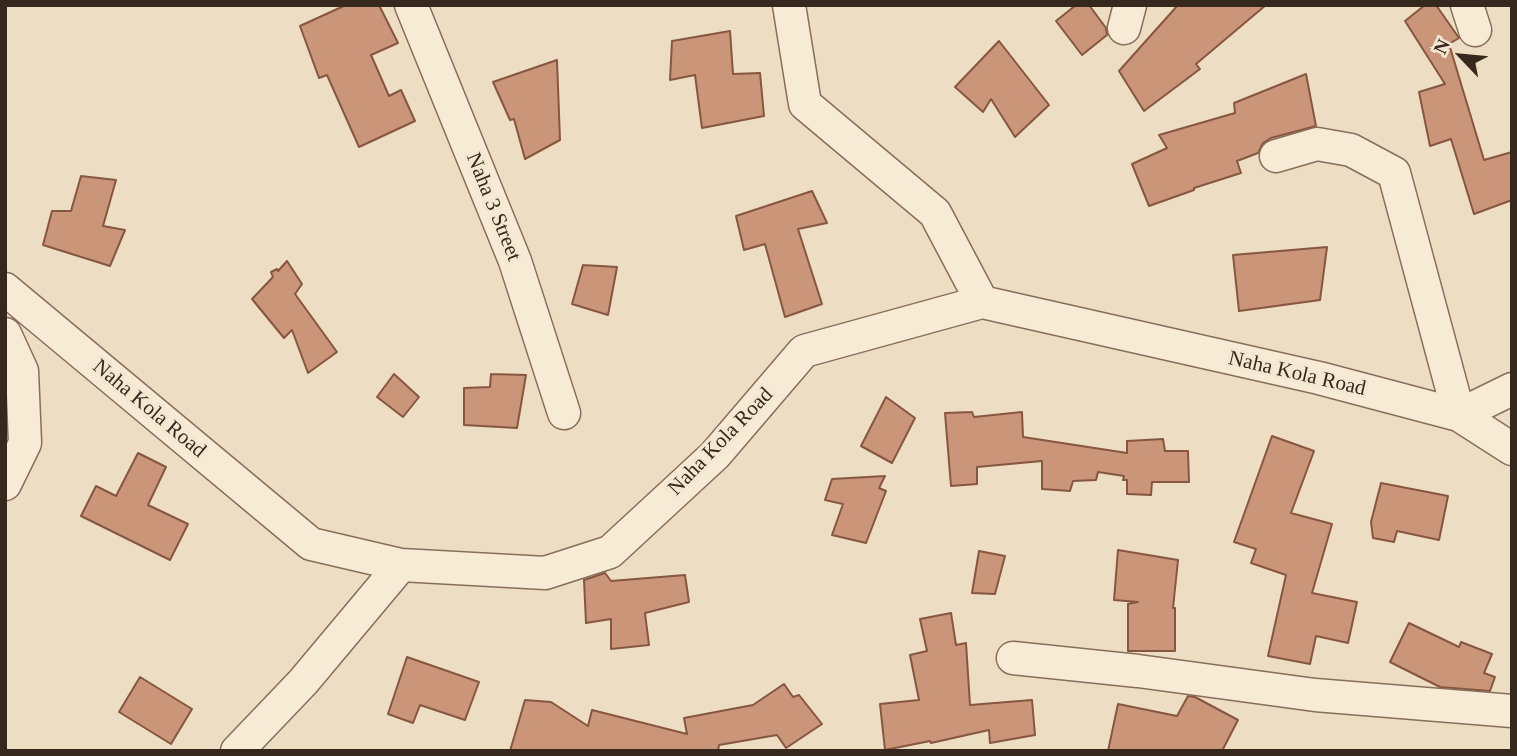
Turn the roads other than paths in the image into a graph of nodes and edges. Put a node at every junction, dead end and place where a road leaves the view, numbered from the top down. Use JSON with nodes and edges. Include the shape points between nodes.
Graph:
{"nodes":[{"id":1,"x":411,"y":5,"type":"edge"},
{"id":2,"x":789,"y":5,"type":"edge"},
{"id":3,"x":1276,"y":156,"type":"dead end"},
{"id":4,"x":5,"y":289,"type":"edge"},
{"id":5,"x":982,"y":302,"type":"junction"},
{"id":6,"x":5,"y":334,"type":"edge"},
{"id":7,"x":1512,"y":389,"type":"edge"},
{"id":8,"x":564,"y":413,"type":"dead end"},
{"id":9,"x":1459,"y":415,"type":"junction"},
{"id":10,"x":1512,"y":449,"type":"edge"},
{"id":11,"x":5,"y":484,"type":"edge"},
{"id":12,"x":401,"y":565,"type":"junction"},
{"id":13,"x":1013,"y":658,"type":"dead end"},
{"id":14,"x":1512,"y":711,"type":"edge"},
{"id":15,"x":237,"y":751,"type":"edge"}],
"edges":[{"from":1,"to":8,"type":"street","name":"Naha 3 Street","via":[[516,261]]},
{"from":2,"to":5,"type":"street","via":[[805,104],[935,213]]},
{"from":3,"to":9,"type":"street","via":[[1317,144],[1351,150],[1394,173]]},
{"from":4,"to":12,"type":"street","name":"Naha Kola Road","via":[[311,544]]},
{"from":5,"to":9,"type":"street","name":"Naha Kola Road","via":[[1319,378]]},
{"from":5,"to":12,"type":"street","name":"Naha Kola Road","via":[[804,351],[715,455],[610,552],[545,573]]},
{"from":6,"to":11,"type":"street","via":[[22,372],[25,443]]},
{"from":7,"to":9,"type":"street"},
{"from":9,"to":10,"type":"street","name":"Naha Kola Road"},
{"from":12,"to":15,"type":"street","via":[[303,682]]},
{"from":13,"to":14,"type":"street","via":[[1315,695]]}]}
